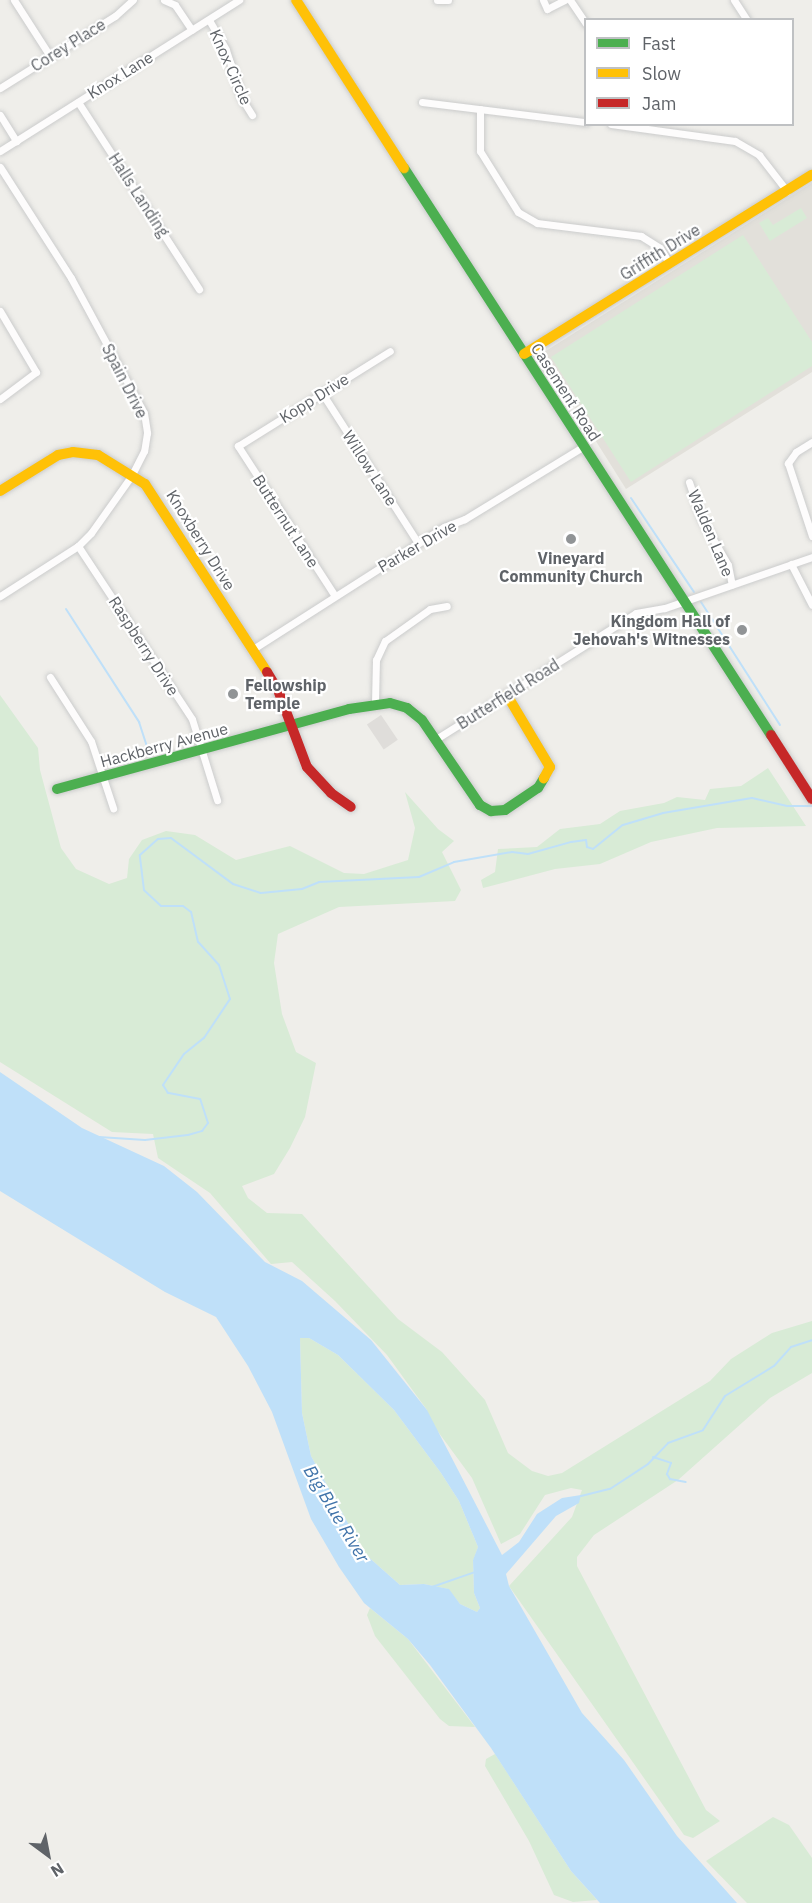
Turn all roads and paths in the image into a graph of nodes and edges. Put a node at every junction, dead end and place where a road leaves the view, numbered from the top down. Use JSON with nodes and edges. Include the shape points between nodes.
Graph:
{"nodes":[{"id":1,"x":14,"y":0,"type":"edge"},
{"id":2,"x":133,"y":0,"type":"edge"},
{"id":3,"x":164,"y":0,"type":"edge"},
{"id":4,"x":239,"y":0,"type":"edge"},
{"id":5,"x":297,"y":0,"type":"edge"},
{"id":6,"x":437,"y":0,"type":"edge"},
{"id":7,"x":448,"y":0,"type":"edge"},
{"id":8,"x":543,"y":0,"type":"edge"},
{"id":9,"x":565,"y":0,"type":"edge"},
{"id":10,"x":570,"y":0,"type":"edge"},
{"id":11,"x":734,"y":0,"type":"edge"},
{"id":12,"x":746,"y":18,"type":"edge"},
{"id":13,"x":209,"y":20,"type":"junction"},
{"id":14,"x":584,"y":22,"type":"edge"},
{"id":15,"x":192,"y":30,"type":"junction"},
{"id":16,"x":50,"y":56,"type":"junction"},
{"id":17,"x":0,"y":88,"type":"edge"},
{"id":18,"x":78,"y":102,"type":"junction"},
{"id":19,"x":422,"y":102,"type":"dead end"},
{"id":20,"x":480,"y":109,"type":"junction"},
{"id":21,"x":0,"y":115,"type":"edge"},
{"id":22,"x":252,"y":115,"type":"dead end"},
{"id":23,"x":584,"y":122,"type":"edge"},
{"id":24,"x":625,"y":126,"type":"edge"},
{"id":25,"x":16,"y":141,"type":"junction"},
{"id":26,"x":0,"y":151,"type":"edge"},
{"id":27,"x":0,"y":167,"type":"edge"},
{"id":28,"x":812,"y":175,"type":"edge"},
{"id":29,"x":787,"y":190,"type":"junction"},
{"id":30,"x":669,"y":263,"type":"junction"},
{"id":31,"x":199,"y":289,"type":"dead end"},
{"id":32,"x":1,"y":314,"type":"edge"},
{"id":33,"x":390,"y":351,"type":"dead end"},
{"id":34,"x":524,"y":354,"type":"junction"},
{"id":35,"x":322,"y":393,"type":"junction"},
{"id":36,"x":0,"y":399,"type":"edge"},
{"id":37,"x":812,"y":442,"type":"edge"},
{"id":38,"x":238,"y":446,"type":"joint"},
{"id":39,"x":584,"y":446,"type":"junction"},
{"id":40,"x":132,"y":475,"type":"junction"},
{"id":41,"x":689,"y":482,"type":"dead end"},
{"id":42,"x":0,"y":491,"type":"edge"},
{"id":43,"x":812,"y":536,"type":"edge"},
{"id":44,"x":418,"y":543,"type":"junction"},
{"id":45,"x":78,"y":546,"type":"junction"},
{"id":46,"x":812,"y":557,"type":"edge"},
{"id":47,"x":791,"y":564,"type":"junction"},
{"id":48,"x":732,"y":585,"type":"junction"},
{"id":49,"x":0,"y":596,"type":"edge"},
{"id":50,"x":335,"y":596,"type":"junction"},
{"id":51,"x":683,"y":602,"type":"junction"},
{"id":52,"x":812,"y":605,"type":"edge"},
{"id":53,"x":447,"y":606,"type":"dead end"},
{"id":54,"x":252,"y":649,"type":"junction"},
{"id":55,"x":50,"y":677,"type":"dead end"},
{"id":56,"x":507,"y":694,"type":"junction"},
{"id":57,"x":375,"y":703,"type":"junction"},
{"id":58,"x":291,"y":726,"type":"junction"},
{"id":59,"x":436,"y":739,"type":"junction"},
{"id":60,"x":203,"y":750,"type":"junction"},
{"id":61,"x":104,"y":776,"type":"junction"},
{"id":62,"x":57,"y":789,"type":"dead end"},
{"id":63,"x":811,"y":794,"type":"edge"},
{"id":64,"x":217,"y":800,"type":"dead end"},
{"id":65,"x":351,"y":807,"type":"dead end"},
{"id":66,"x":113,"y":808,"type":"dead end"}],
"edges":[{"from":1,"to":16,"type":"street"},
{"from":2,"to":16,"type":"street","name":"Corey Place","via":[[123,11]]},
{"from":3,"to":15,"type":"street","via":[[175,5]]},
{"from":4,"to":13,"type":"street","name":"Knox Lane"},
{"from":5,"to":34,"type":"street","name":"Casement Road"},
{"from":6,"to":7,"type":"street"},
{"from":8,"to":9,"type":"street","via":[[547,9]]},
{"from":10,"to":14,"type":"street"},
{"from":11,"to":12,"type":"street"},
{"from":13,"to":15,"type":"street","name":"Knox Lane"},
{"from":13,"to":22,"type":"street","name":"Knox Circle","via":[[226,50],[242,99]]},
{"from":15,"to":18,"type":"street","name":"Knox Lane"},
{"from":16,"to":17,"type":"street","name":"Corey Place"},
{"from":18,"to":25,"type":"street","name":"Knox Lane"},
{"from":18,"to":31,"type":"street","name":"Halls Landing"},
{"from":19,"to":20,"type":"street"},
{"from":20,"to":23,"type":"street"},
{"from":20,"to":30,"type":"street","via":[[480,151],[518,212],[537,223],[641,236],[660,248]]},
{"from":21,"to":25,"type":"street"},
{"from":24,"to":29,"type":"street","via":[[735,141],[759,155]]},
{"from":25,"to":26,"type":"street","name":"Knox Lane"},
{"from":27,"to":40,"type":"street","name":"Spain Drive","via":[[71,278],[144,413],[147,442]]},
{"from":28,"to":29,"type":"street","name":"Griffith Drive"},
{"from":29,"to":30,"type":"street","name":"Griffith Drive"},
{"from":30,"to":34,"type":"street","name":"Griffith Drive"},
{"from":32,"to":36,"type":"street","via":[[36,372]]},
{"from":33,"to":35,"type":"street","name":"Kopp Drive"},
{"from":34,"to":39,"type":"street","name":"Casement Road"},
{"from":35,"to":38,"type":"street","name":"Kopp Drive"},
{"from":35,"to":44,"type":"street","name":"Willow Lane"},
{"from":37,"to":43,"type":"street","via":[[791,458],[788,469]]},
{"from":38,"to":50,"type":"street","name":"Butternut Lane"},
{"from":39,"to":44,"type":"street","name":"Parker Drive"},
{"from":39,"to":51,"type":"street","name":"Casement Road"},
{"from":40,"to":42,"type":"street","name":"Knoxberry Drive","via":[[98,456],[73,452],[58,455]]},
{"from":40,"to":45,"type":"street","name":"Spain Drive"},
{"from":40,"to":54,"type":"street","name":"Knoxberry Drive","via":[[153,493]]},
{"from":41,"to":48,"type":"street","name":"Walden Lane","via":[[702,520],[728,565]]},
{"from":44,"to":50,"type":"street","name":"Parker Drive"},
{"from":45,"to":49,"type":"street","name":"Spain Drive"},
{"from":45,"to":60,"type":"street","name":"Raspberry Drive","via":[[192,719]]},
{"from":46,"to":47,"type":"street","name":"Butterfield Road"},
{"from":47,"to":48,"type":"street","name":"Butterfield Road"},
{"from":47,"to":52,"type":"street"},
{"from":48,"to":51,"type":"street","name":"Butterfield Road"},
{"from":50,"to":54,"type":"street","name":"Parker Drive"},
{"from":51,"to":56,"type":"street","name":"Butterfield Road","via":[[625,619]]},
{"from":51,"to":63,"type":"street","name":"Casement Road"},
{"from":53,"to":57,"type":"street","via":[[430,609],[385,641],[376,660]]},
{"from":54,"to":58,"type":"street","name":"Knoxberry Drive","via":[[278,690]]},
{"from":55,"to":61,"type":"street","via":[[91,741]]},
{"from":56,"to":59,"type":"street","name":"Butterfield Road"},
{"from":56,"to":59,"type":"street","name":"Hackberry Avenue","via":[[550,766],[538,788],[505,810],[491,811],[480,805]]},
{"from":57,"to":58,"type":"street","name":"Hackberry Avenue"},
{"from":57,"to":59,"type":"street","name":"Hackberry Avenue","via":[[407,708]]},
{"from":58,"to":60,"type":"street","name":"Hackberry Avenue"},
{"from":58,"to":65,"type":"street","name":"Knoxberry Drive","via":[[307,767],[331,793]]},
{"from":60,"to":61,"type":"street","name":"Hackberry Avenue"},
{"from":60,"to":64,"type":"street","name":"Raspberry Drive"},
{"from":61,"to":62,"type":"street","name":"Hackberry Avenue"},
{"from":61,"to":66,"type":"street"}]}
